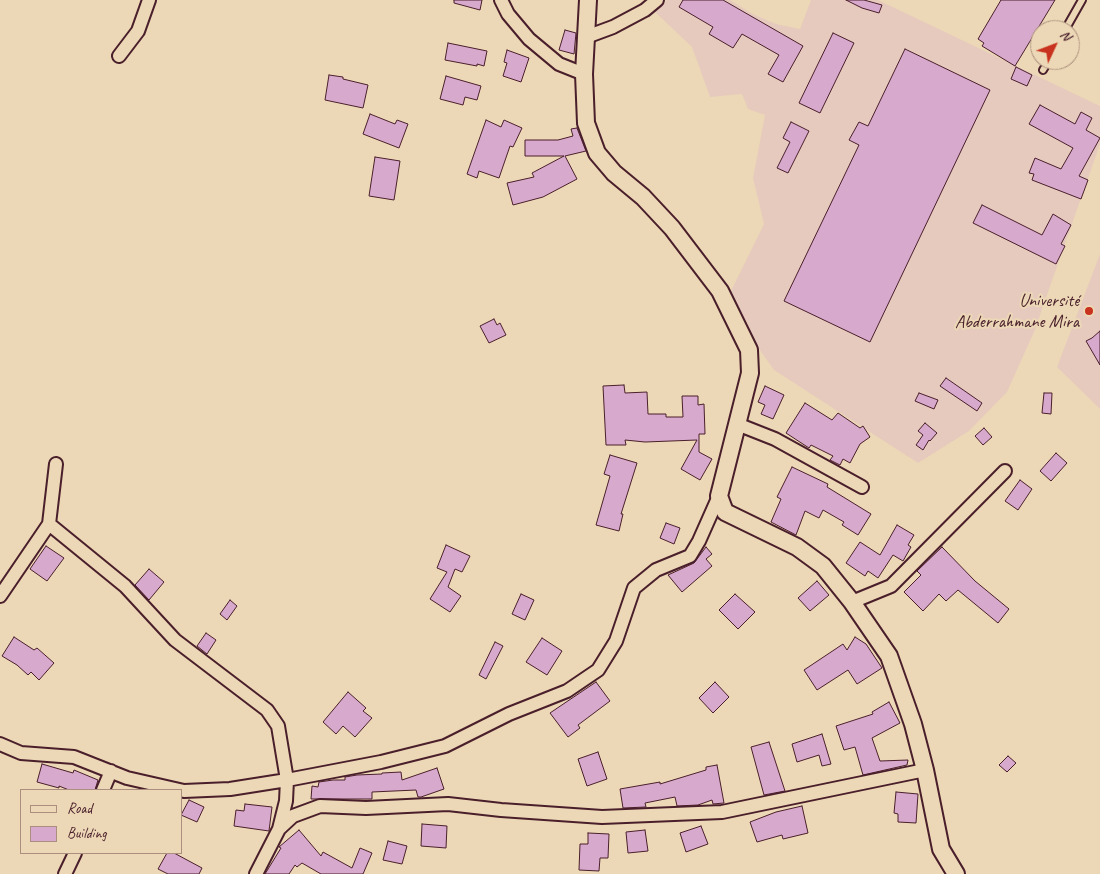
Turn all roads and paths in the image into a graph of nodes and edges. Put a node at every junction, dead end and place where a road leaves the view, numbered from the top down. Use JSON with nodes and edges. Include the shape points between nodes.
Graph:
{"nodes":[{"id":1,"x":149,"y":0,"type":"edge"},
{"id":2,"x":501,"y":0,"type":"edge"},
{"id":3,"x":588,"y":0,"type":"edge"},
{"id":4,"x":657,"y":0,"type":"edge"},
{"id":5,"x":1082,"y":0,"type":"edge"},
{"id":6,"x":1071,"y":20,"type":"edge"},
{"id":7,"x":586,"y":37,"type":"junction"},
{"id":8,"x":119,"y":56,"type":"dead end"},
{"id":9,"x":584,"y":74,"type":"junction"},
{"id":10,"x":737,"y":424,"type":"junction"},
{"id":11,"x":56,"y":464,"type":"dead end"},
{"id":12,"x":1005,"y":471,"type":"dead end"},
{"id":13,"x":862,"y":487,"type":"dead end"},
{"id":14,"x":719,"y":496,"type":"junction"},
{"id":15,"x":49,"y":524,"type":"junction"},
{"id":16,"x":0,"y":596,"type":"edge"},
{"id":17,"x":852,"y":602,"type":"junction"},
{"id":18,"x":0,"y":744,"type":"edge"},
{"id":19,"x":925,"y":770,"type":"junction"},
{"id":20,"x":111,"y":771,"type":"junction"},
{"id":21,"x":287,"y":780,"type":"junction"},
{"id":22,"x":103,"y":789,"type":"edge"},
{"id":23,"x":175,"y":789,"type":"edge"},
{"id":24,"x":182,"y":791,"type":"edge"},
{"id":25,"x":280,"y":829,"type":"junction"},
{"id":26,"x":75,"y":854,"type":"edge"},
{"id":27,"x":65,"y":874,"type":"edge"},
{"id":28,"x":256,"y":874,"type":"edge"},
{"id":29,"x":956,"y":874,"type":"edge"}],
"edges":[{"from":1,"to":8,"type":"street","via":[[138,31]]},
{"from":2,"to":9,"type":"street","via":[[529,39],[559,64]]},
{"from":3,"to":7,"type":"street"},
{"from":4,"to":7,"type":"street","via":[[645,10]]},
{"from":5,"to":6,"type":"lane"},
{"from":7,"to":9,"type":"street"},
{"from":9,"to":10,"type":"street","via":[[586,123],[597,153],[677,235],[720,292],[749,350],[750,373]]},
{"from":10,"to":13,"type":"street","via":[[775,440]]},
{"from":10,"to":14,"type":"street"},
{"from":11,"to":15,"type":"street"},
{"from":12,"to":17,"type":"street","via":[[891,586]]},
{"from":14,"to":17,"type":"street","via":[[725,512],[797,547],[823,566]]},
{"from":14,"to":21,"type":"street","via":[[690,556],[656,570],[634,588],[616,641],[598,670],[567,691],[509,714],[445,746]]},
{"from":15,"to":16,"type":"street"},
{"from":15,"to":21,"type":"street","via":[[125,586],[175,640],[267,710],[278,726]]},
{"from":17,"to":19,"type":"street","via":[[889,656]]},
{"from":18,"to":20,"type":"street","via":[[21,753],[74,757]]},
{"from":19,"to":25,"type":"street","via":[[722,812],[602,816],[448,804],[366,808],[320,806],[293,816]]},
{"from":19,"to":29,"type":"street","via":[[941,849]]},
{"from":20,"to":22,"type":"street"},
{"from":20,"to":23,"type":"street"},
{"from":21,"to":24,"type":"street","via":[[230,789]]},
{"from":21,"to":25,"type":"street"},
{"from":25,"to":28,"type":"street"},
{"from":26,"to":27,"type":"street"}]}
